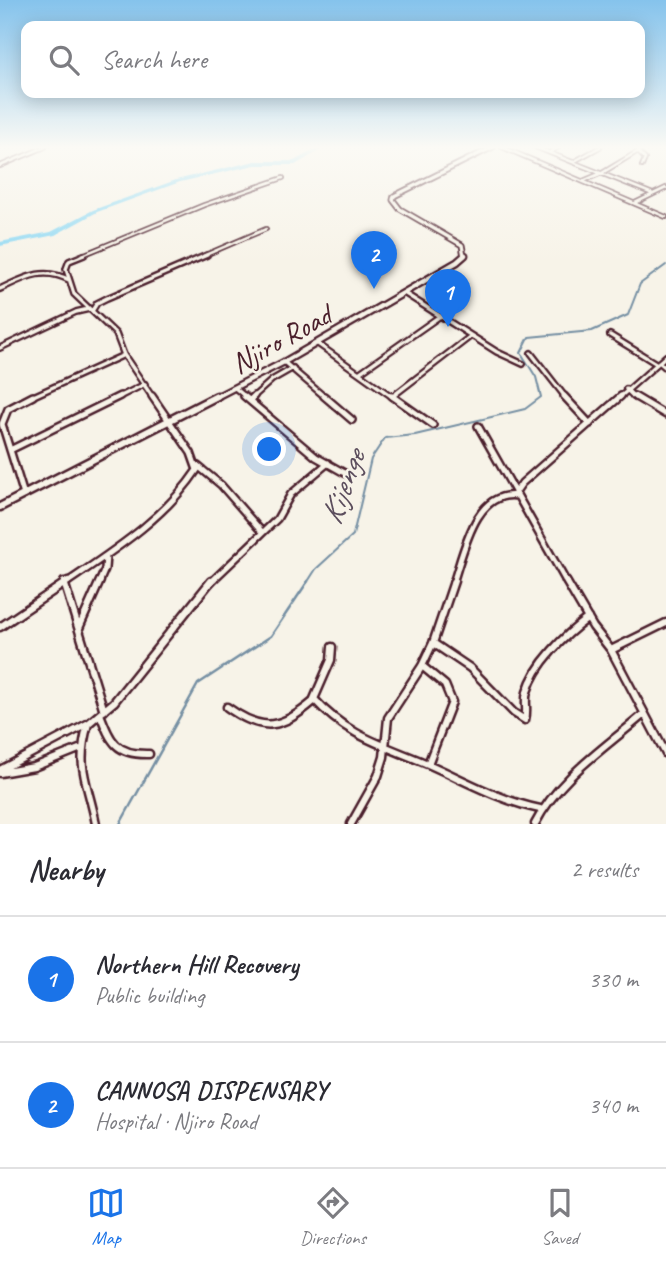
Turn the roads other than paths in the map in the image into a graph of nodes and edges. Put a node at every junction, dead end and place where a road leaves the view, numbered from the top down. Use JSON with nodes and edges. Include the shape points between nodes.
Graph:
{"nodes":[{"id":1,"x":261,"y":185,"type":"edge"},
{"id":2,"x":416,"y":185,"type":"edge"},
{"id":3,"x":593,"y":185,"type":"edge"},
{"id":4,"x":632,"y":185,"type":"edge"},
{"id":5,"x":666,"y":188,"type":"edge"},
{"id":6,"x":653,"y":194,"type":"junction"},
{"id":7,"x":634,"y":203,"type":"junction"},
{"id":8,"x":666,"y":217,"type":"edge"},
{"id":9,"x":266,"y":229,"type":"dead end"},
{"id":10,"x":70,"y":280,"type":"junction"},
{"id":11,"x":0,"y":289,"type":"edge"},
{"id":12,"x":404,"y":293,"type":"junction"},
{"id":13,"x":91,"y":310,"type":"junction"},
{"id":14,"x":440,"y":316,"type":"junction"},
{"id":15,"x":610,"y":335,"type":"dead end"},
{"id":16,"x":471,"y":336,"type":"junction"},
{"id":17,"x":318,"y":344,"type":"junction"},
{"id":18,"x":0,"y":348,"type":"edge"},
{"id":19,"x":531,"y":353,"type":"dead end"},
{"id":20,"x":124,"y":355,"type":"junction"},
{"id":21,"x":666,"y":356,"type":"edge"},
{"id":22,"x":284,"y":362,"type":"junction"},
{"id":23,"x":658,"y":363,"type":"junction"},
{"id":24,"x":523,"y":365,"type":"dead end"},
{"id":25,"x":666,"y":368,"type":"edge"},
{"id":26,"x":293,"y":369,"type":"junction"},
{"id":27,"x":359,"y":373,"type":"junction"},
{"id":28,"x":145,"y":384,"type":"junction"},
{"id":29,"x":235,"y":388,"type":"junction"},
{"id":30,"x":626,"y":390,"type":"junction"},
{"id":31,"x":393,"y":396,"type":"junction"},
{"id":32,"x":251,"y":399,"type":"junction"},
{"id":33,"x":666,"y":415,"type":"edge"},
{"id":34,"x":352,"y":420,"type":"dead end"},
{"id":35,"x":168,"y":421,"type":"junction"},
{"id":36,"x":590,"y":424,"type":"junction"},
{"id":37,"x":433,"y":425,"type":"dead end"},
{"id":38,"x":478,"y":426,"type":"dead end"},
{"id":39,"x":10,"y":450,"type":"junction"},
{"id":40,"x":328,"y":463,"type":"junction"},
{"id":41,"x":197,"y":466,"type":"junction"},
{"id":42,"x":348,"y":475,"type":"dead end"},
{"id":43,"x":516,"y":494,"type":"junction"},
{"id":44,"x":24,"y":495,"type":"junction"},
{"id":45,"x":0,"y":508,"type":"edge"},
{"id":46,"x":262,"y":533,"type":"junction"},
{"id":47,"x":106,"y":555,"type":"junction"},
{"id":48,"x":64,"y":582,"type":"junction"},
{"id":49,"x":588,"y":618,"type":"junction"},
{"id":50,"x":666,"y":623,"type":"edge"},
{"id":51,"x":0,"y":626,"type":"edge"},
{"id":52,"x":79,"y":628,"type":"junction"},
{"id":53,"x":433,"y":643,"type":"junction"},
{"id":54,"x":332,"y":647,"type":"dead end"},
{"id":55,"x":611,"y":650,"type":"junction"},
{"id":56,"x":422,"y":666,"type":"junction"},
{"id":57,"x":314,"y":701,"type":"junction"},
{"id":58,"x":227,"y":707,"type":"dead end"},
{"id":59,"x":102,"y":712,"type":"junction"},
{"id":60,"x":644,"y":714,"type":"junction"},
{"id":61,"x":89,"y":723,"type":"junction"},
{"id":62,"x":385,"y":747,"type":"junction"},
{"id":63,"x":79,"y":748,"type":"junction"},
{"id":64,"x":149,"y":754,"type":"dead end"},
{"id":65,"x":666,"y":754,"type":"edge"},
{"id":66,"x":428,"y":764,"type":"junction"},
{"id":67,"x":0,"y":772,"type":"edge"},
{"id":68,"x":540,"y":809,"type":"junction"},
{"id":69,"x":96,"y":824,"type":"edge"},
{"id":70,"x":351,"y":824,"type":"edge"},
{"id":71,"x":535,"y":824,"type":"edge"}],
"edges":[{"from":1,"to":10,"type":"street","via":[[74,258],[67,265]]},
{"from":2,"to":12,"type":"street","name":"Njiro Road","via":[[393,200],[400,209],[457,241],[465,256]]},
{"from":3,"to":7,"type":"street"},
{"from":4,"to":6,"type":"street"},
{"from":5,"to":6,"type":"street"},
{"from":6,"to":7,"type":"street"},
{"from":7,"to":8,"type":"street"},
{"from":9,"to":13,"type":"street","via":[[107,298]]},
{"from":10,"to":11,"type":"street","via":[[49,270]]},
{"from":10,"to":13,"type":"street","via":[[74,294]]},
{"from":12,"to":14,"type":"street"},
{"from":12,"to":17,"type":"street","name":"Njiro Road"},
{"from":13,"to":18,"type":"street","via":[[76,312]]},
{"from":13,"to":20,"type":"street","via":[[116,334]]},
{"from":14,"to":16,"type":"street"},
{"from":14,"to":27,"type":"street"},
{"from":15,"to":23,"type":"street"},
{"from":16,"to":24,"type":"street"},
{"from":16,"to":31,"type":"street"},
{"from":17,"to":22,"type":"street","name":"Njiro Road"},
{"from":17,"to":27,"type":"street"},
{"from":19,"to":36,"type":"street"},
{"from":20,"to":28,"type":"street"},
{"from":20,"to":39,"type":"street","via":[[12,406],[2,416]]},
{"from":21,"to":23,"type":"street"},
{"from":22,"to":26,"type":"street"},
{"from":22,"to":29,"type":"street","name":"Njiro Road"},
{"from":23,"to":25,"type":"street"},
{"from":23,"to":30,"type":"street"},
{"from":26,"to":32,"type":"street"},
{"from":26,"to":34,"type":"street"},
{"from":27,"to":31,"type":"street"},
{"from":28,"to":35,"type":"street"},
{"from":28,"to":39,"type":"street"},
{"from":29,"to":32,"type":"street"},
{"from":29,"to":35,"type":"street","name":"Njiro Road"},
{"from":30,"to":33,"type":"street"},
{"from":30,"to":36,"type":"street"},
{"from":31,"to":37,"type":"street"},
{"from":32,"to":40,"type":"street"},
{"from":35,"to":41,"type":"street"},
{"from":35,"to":44,"type":"street","name":"Njiro Road"},
{"from":36,"to":43,"type":"street","via":[[522,483]]},
{"from":38,"to":43,"type":"street"},
{"from":39,"to":44,"type":"street"},
{"from":40,"to":42,"type":"street"},
{"from":40,"to":46,"type":"street","via":[[291,494],[277,519]]},
{"from":41,"to":46,"type":"street","via":[[221,485]]},
{"from":41,"to":47,"type":"street","via":[[185,488]]},
{"from":43,"to":49,"type":"street"},
{"from":43,"to":53,"type":"street","via":[[497,495],[471,529]]},
{"from":44,"to":45,"type":"street","name":"Njiro Road"},
{"from":46,"to":59,"type":"street","via":[[193,601]]},
{"from":47,"to":48,"type":"street"},
{"from":47,"to":52,"type":"street","via":[[105,569]]},
{"from":48,"to":51,"type":"street"},
{"from":48,"to":52,"type":"street"},
{"from":49,"to":53,"type":"street","via":[[561,641],[527,691],[525,720],[470,668]]},
{"from":49,"to":55,"type":"street"},
{"from":50,"to":55,"type":"street"},
{"from":52,"to":59,"type":"street"},
{"from":53,"to":56,"type":"street"},
{"from":54,"to":57,"type":"street"},
{"from":55,"to":60,"type":"street"},
{"from":56,"to":62,"type":"street","via":[[388,718]]},
{"from":56,"to":66,"type":"street","via":[[444,685],[452,702]]},
{"from":57,"to":58,"type":"street","via":[[291,720],[275,726],[249,722]]},
{"from":57,"to":62,"type":"street","via":[[341,726]]},
{"from":59,"to":61,"type":"street"},
{"from":59,"to":64,"type":"street","via":[[107,732],[122,753]]},
{"from":60,"to":65,"type":"street"},
{"from":60,"to":68,"type":"street"},
{"from":61,"to":63,"type":"street"},
{"from":61,"to":67,"type":"street"},
{"from":62,"to":66,"type":"street"},
{"from":62,"to":70,"type":"street","via":[[378,776]]},
{"from":63,"to":67,"type":"street","via":[[34,767]]},
{"from":63,"to":69,"type":"street","via":[[80,773]]},
{"from":66,"to":68,"type":"street","via":[[516,804]]},
{"from":68,"to":71,"type":"street"}]}
